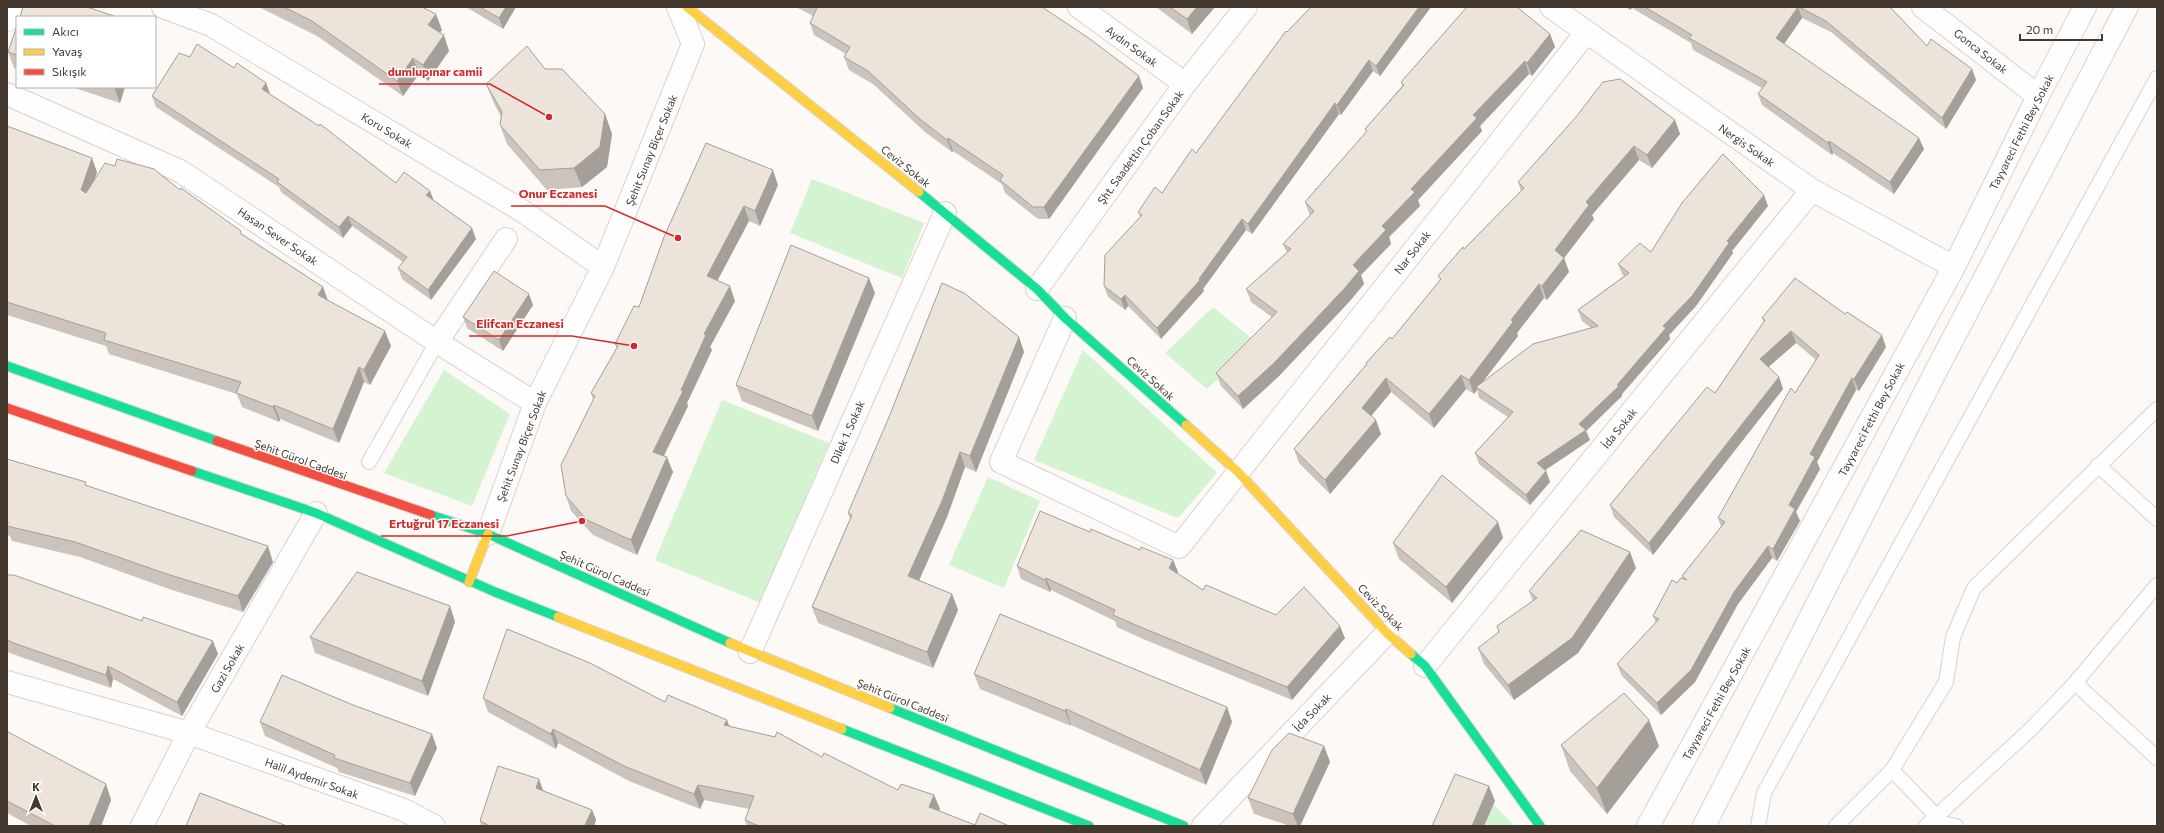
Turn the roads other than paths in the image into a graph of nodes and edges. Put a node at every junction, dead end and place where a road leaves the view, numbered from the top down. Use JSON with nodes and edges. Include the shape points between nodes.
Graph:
{"nodes":[{"id":1,"x":11,"y":7,"type":"edge"},
{"id":2,"x":163,"y":7,"type":"edge"},
{"id":3,"x":678,"y":7,"type":"edge"},
{"id":4,"x":687,"y":7,"type":"edge"},
{"id":5,"x":1079,"y":7,"type":"edge"},
{"id":6,"x":1246,"y":7,"type":"edge"},
{"id":7,"x":1551,"y":7,"type":"edge"},
{"id":8,"x":1923,"y":7,"type":"edge"},
{"id":9,"x":2085,"y":7,"type":"edge"},
{"id":10,"x":2127,"y":7,"type":"edge"},
{"id":11,"x":7,"y":20,"type":"edge"},
{"id":12,"x":1586,"y":33,"type":"junction"},
{"id":13,"x":2157,"y":78,"type":"edge"},
{"id":14,"x":1184,"y":84,"type":"junction"},
{"id":15,"x":7,"y":94,"type":"edge"},
{"id":16,"x":2038,"y":96,"type":"junction"},
{"id":17,"x":1812,"y":190,"type":"junction"},
{"id":18,"x":945,"y":213,"type":"junction"},
{"id":19,"x":506,"y":238,"type":"dead end"},
{"id":20,"x":603,"y":267,"type":"junction"},
{"id":21,"x":1954,"y":267,"type":"junction"},
{"id":22,"x":1037,"y":289,"type":"junction"},
{"id":23,"x":1065,"y":318,"type":"junction"},
{"id":24,"x":437,"y":342,"type":"junction"},
{"id":25,"x":7,"y":366,"type":"edge"},
{"id":26,"x":535,"y":403,"type":"junction"},
{"id":27,"x":7,"y":408,"type":"edge"},
{"id":28,"x":2157,"y":409,"type":"edge"},
{"id":29,"x":369,"y":462,"type":"dead end"},
{"id":30,"x":2098,"y":465,"type":"junction"},
{"id":31,"x":1238,"y":472,"type":"junction"},
{"id":32,"x":316,"y":513,"type":"junction"},
{"id":33,"x":2157,"y":519,"type":"edge"},
{"id":34,"x":488,"y":534,"type":"junction"},
{"id":35,"x":469,"y":582,"type":"junction"},
{"id":36,"x":2157,"y":585,"type":"edge"},
{"id":37,"x":1387,"y":633,"type":"junction"},
{"id":38,"x":750,"y":652,"type":"junction"},
{"id":39,"x":1425,"y":666,"type":"junction"},
{"id":40,"x":7,"y":682,"type":"edge"},
{"id":41,"x":2075,"y":683,"type":"junction"},
{"id":42,"x":189,"y":734,"type":"junction"},
{"id":43,"x":2157,"y":758,"type":"edge"},
{"id":44,"x":1892,"y":770,"type":"junction"},
{"id":45,"x":1945,"y":823,"type":"edge"},
{"id":46,"x":142,"y":826,"type":"edge"},
{"id":47,"x":434,"y":826,"type":"edge"},
{"id":48,"x":1088,"y":826,"type":"edge"},
{"id":49,"x":1184,"y":826,"type":"edge"},
{"id":50,"x":1203,"y":826,"type":"edge"},
{"id":51,"x":1540,"y":826,"type":"edge"},
{"id":52,"x":1648,"y":826,"type":"edge"},
{"id":53,"x":1704,"y":826,"type":"edge"},
{"id":54,"x":1758,"y":826,"type":"edge"},
{"id":55,"x":1836,"y":826,"type":"edge"},
{"id":56,"x":1926,"y":826,"type":"edge"}],
"edges":[{"from":1,"to":11,"type":"street"},
{"from":2,"to":20,"type":"street","name":"Koru Sokak","via":[[211,25],[521,210]]},
{"from":3,"to":20,"type":"street","name":"Şehit Sunay Biçer Sokak","via":[[693,44]]},
{"from":4,"to":18,"type":"main road","name":"Ceviz Sokak"},
{"from":5,"to":14,"type":"street","name":"Aydın Sokak"},
{"from":6,"to":14,"type":"street","name":"Şht. Saadettin Çoban Sokak"},
{"from":7,"to":12,"type":"street","name":"Nergis Sokak"},
{"from":8,"to":16,"type":"street","name":"Gonca Sokak"},
{"from":9,"to":16,"type":"street","name":"Tayyareci Fethi Bey Sokak"},
{"from":10,"to":53,"type":"street","via":[[1936,370]]},
{"from":12,"to":17,"type":"street","name":"Nergis Sokak"},
{"from":12,"to":31,"type":"street","name":"Nar Sokak"},
{"from":13,"to":54,"type":"lane","via":[[1764,793]]},
{"from":14,"to":22,"type":"street","name":"Şht. Saadettin Çoban Sokak"},
{"from":15,"to":24,"type":"street","name":"Hasan Sever Sokak","via":[[180,171]]},
{"from":16,"to":21,"type":"street","name":"Tayyareci Fethi Bey Sokak"},
{"from":17,"to":21,"type":"street","name":"Nergis Sokak"},
{"from":17,"to":39,"type":"street","name":"İda Sokak"},
{"from":18,"to":22,"type":"main road","name":"Ceviz Sokak"},
{"from":18,"to":38,"type":"street","name":"Dilek 1. Sokak"},
{"from":19,"to":24,"type":"street"},
{"from":20,"to":26,"type":"street","name":"Şehit Sunay Biçer Sokak"},
{"from":21,"to":52,"type":"street","name":"Tayyareci Fethi Bey Sokak"},
{"from":22,"to":23,"type":"main road","name":"Ceviz Sokak"},
{"from":23,"to":31,"type":"main road","name":"Ceviz Sokak"},
{"from":23,"to":31,"type":"street","name":"Nar Sokak","via":[[1001,462],[1179,547]]},
{"from":24,"to":26,"type":"street","name":"Hasan Sever Sokak"},
{"from":24,"to":29,"type":"lane"},
{"from":25,"to":34,"type":"main road","name":"Şehit Gürol Caddesi","via":[[352,489]]},
{"from":26,"to":34,"type":"street","name":"Şehit Sunay Biçer Sokak"},
{"from":27,"to":32,"type":"main road"},
{"from":28,"to":30,"type":"lane"},
{"from":30,"to":33,"type":"lane"},
{"from":30,"to":44,"type":"lane","via":[[1974,588],[1953,637],[1946,682]]},
{"from":31,"to":37,"type":"main road","name":"Ceviz Sokak"},
{"from":32,"to":35,"type":"main road"},
{"from":32,"to":42,"type":"street","name":"Gazi Sokak"},
{"from":34,"to":35,"type":"main road"},
{"from":34,"to":38,"type":"main road","name":"Şehit Gürol Caddesi"},
{"from":35,"to":48,"type":"main road"},
{"from":36,"to":41,"type":"lane"},
{"from":37,"to":39,"type":"main road","name":"Ceviz Sokak"},
{"from":37,"to":50,"type":"street","name":"İda Sokak"},
{"from":38,"to":49,"type":"main road","name":"Şehit Gürol Caddesi"},
{"from":39,"to":51,"type":"main road","name":"Ceviz Sokak"},
{"from":40,"to":42,"type":"street","name":"Halil Aydemir Sokak"},
{"from":41,"to":43,"type":"lane"},
{"from":41,"to":45,"type":"lane"},
{"from":42,"to":46,"type":"street","name":"Gazi Sokak"},
{"from":42,"to":47,"type":"street","name":"Halil Aydemir Sokak","via":[[404,810]]},
{"from":44,"to":45,"type":"lane"},
{"from":44,"to":55,"type":"lane"},
{"from":45,"to":56,"type":"lane"}]}
